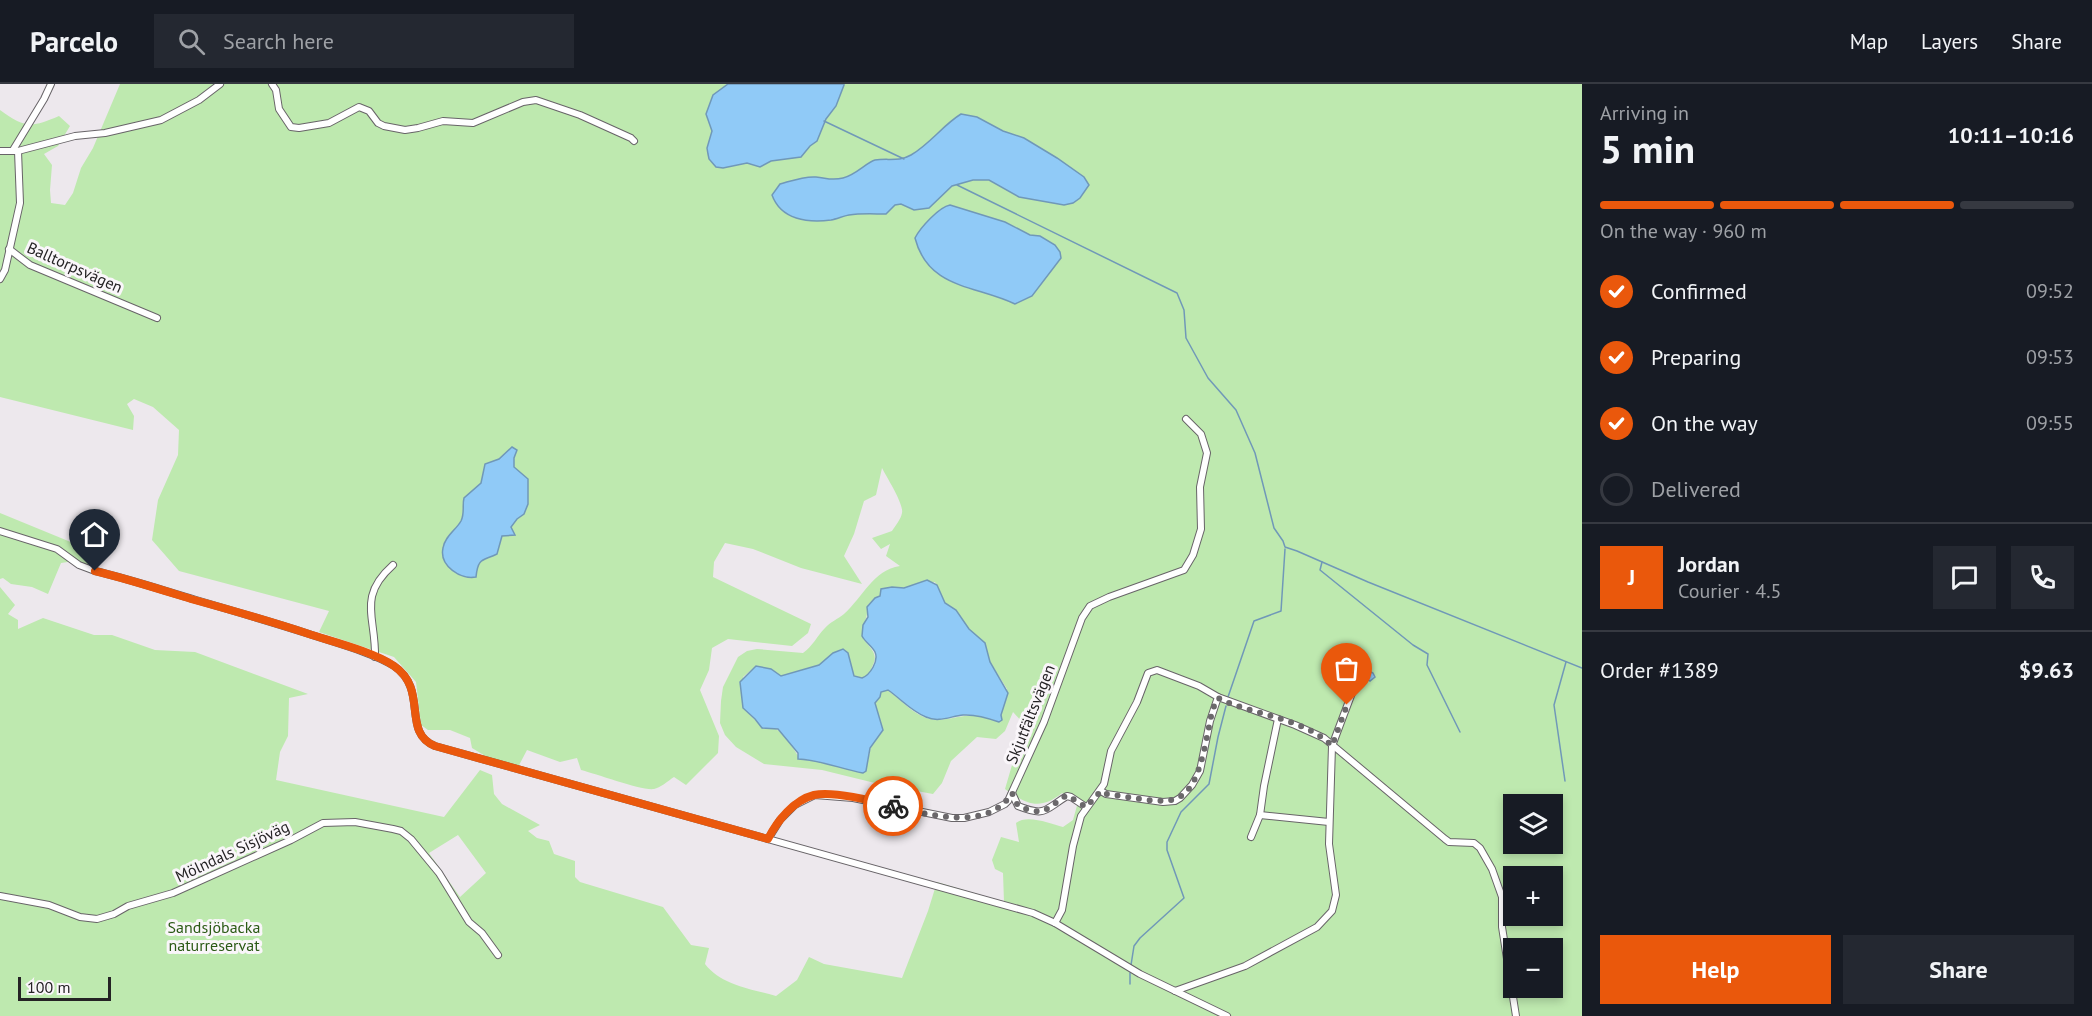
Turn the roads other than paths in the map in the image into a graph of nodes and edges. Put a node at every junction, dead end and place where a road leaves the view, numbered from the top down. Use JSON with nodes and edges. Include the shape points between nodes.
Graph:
{"nodes":[{"id":1,"x":51,"y":84,"type":"edge"},
{"id":2,"x":220,"y":84,"type":"edge"},
{"id":3,"x":272,"y":84,"type":"edge"},
{"id":4,"x":634,"y":141,"type":"dead end"},
{"id":5,"x":16,"y":150,"type":"junction"},
{"id":6,"x":0,"y":151,"type":"edge"},
{"id":7,"x":9,"y":249,"type":"junction"},
{"id":8,"x":0,"y":279,"type":"edge"},
{"id":9,"x":157,"y":318,"type":"dead end"},
{"id":10,"x":1186,"y":419,"type":"dead end"},
{"id":11,"x":0,"y":531,"type":"edge"},
{"id":12,"x":393,"y":565,"type":"dead end"},
{"id":13,"x":375,"y":657,"type":"junction"},
{"id":14,"x":1355,"y":685,"type":"dead end"},
{"id":15,"x":1218,"y":698,"type":"junction"},
{"id":16,"x":1278,"y":719,"type":"junction"},
{"id":17,"x":1332,"y":746,"type":"junction"},
{"id":18,"x":1101,"y":791,"type":"junction"},
{"id":19,"x":1012,"y":793,"type":"junction"},
{"id":20,"x":1086,"y":807,"type":"junction"},
{"id":21,"x":1260,"y":814,"type":"junction"},
{"id":22,"x":1329,"y":822,"type":"junction"},
{"id":23,"x":1251,"y":837,"type":"dead end"},
{"id":24,"x":768,"y":839,"type":"junction"},
{"id":25,"x":0,"y":896,"type":"edge"},
{"id":26,"x":1055,"y":923,"type":"junction"},
{"id":27,"x":498,"y":955,"type":"dead end"},
{"id":28,"x":1175,"y":991,"type":"junction"},
{"id":29,"x":1227,"y":1016,"type":"edge"},
{"id":30,"x":1516,"y":1016,"type":"edge"}],
"edges":[{"from":1,"to":5,"type":"street"},
{"from":2,"to":5,"type":"street","via":[[161,120]]},
{"from":3,"to":4,"type":"street","via":[[279,109],[291,127],[329,123],[360,107],[378,123],[405,130],[443,121],[473,123],[536,100],[580,115]]},
{"from":5,"to":6,"type":"street"},
{"from":5,"to":7,"type":"street","name":"Balltorpsvägen","via":[[20,203]]},
{"from":7,"to":8,"type":"street"},
{"from":7,"to":9,"type":"street","name":"Balltorpsvägen","via":[[30,265]]},
{"from":10,"to":19,"type":"street","name":"Skjutfältsvägen","via":[[1201,434],[1207,453],[1200,487],[1200,529],[1188,565],[1184,570],[1090,606]]},
{"from":11,"to":13,"type":"street","via":[[57,549],[95,571],[285,626]]},
{"from":12,"to":13,"type":"street","via":[[375,585],[370,601]]},
{"from":13,"to":24,"type":"street","via":[[406,676],[413,694],[418,731],[427,743]]},
{"from":14,"to":17,"type":"street"},
{"from":15,"to":16,"type":"street"},
{"from":15,"to":18,"type":"street","via":[[1200,771],[1180,798],[1162,802]]},
{"from":15,"to":18,"type":"street","via":[[1157,670],[1148,673],[1111,751]]},
{"from":16,"to":17,"type":"street","via":[[1324,738]]},
{"from":16,"to":21,"type":"street"},
{"from":17,"to":22,"type":"street"},
{"from":17,"to":30,"type":"street","via":[[1449,842],[1474,843],[1480,848],[1502,897]]},
{"from":18,"to":20,"type":"street"},
{"from":19,"to":20,"type":"street","via":[[1018,806],[1040,812],[1067,795]]},
{"from":19,"to":24,"type":"street","name":"Skjutfältsvägen","via":[[995,810],[964,818],[815,795],[780,820]]},
{"from":20,"to":26,"type":"street","via":[[1073,846],[1062,910]]},
{"from":21,"to":22,"type":"street"},
{"from":21,"to":23,"type":"street"},
{"from":22,"to":28,"type":"street","via":[[1336,896],[1326,919],[1245,966]]},
{"from":24,"to":26,"type":"street","via":[[1023,909]]},
{"from":25,"to":27,"type":"street","name":"Mölndals Sisjöväg","via":[[97,919],[173,893],[323,823],[356,822],[401,831],[411,839]]},
{"from":26,"to":28,"type":"street","via":[[1108,957]]},
{"from":28,"to":29,"type":"street"}]}
